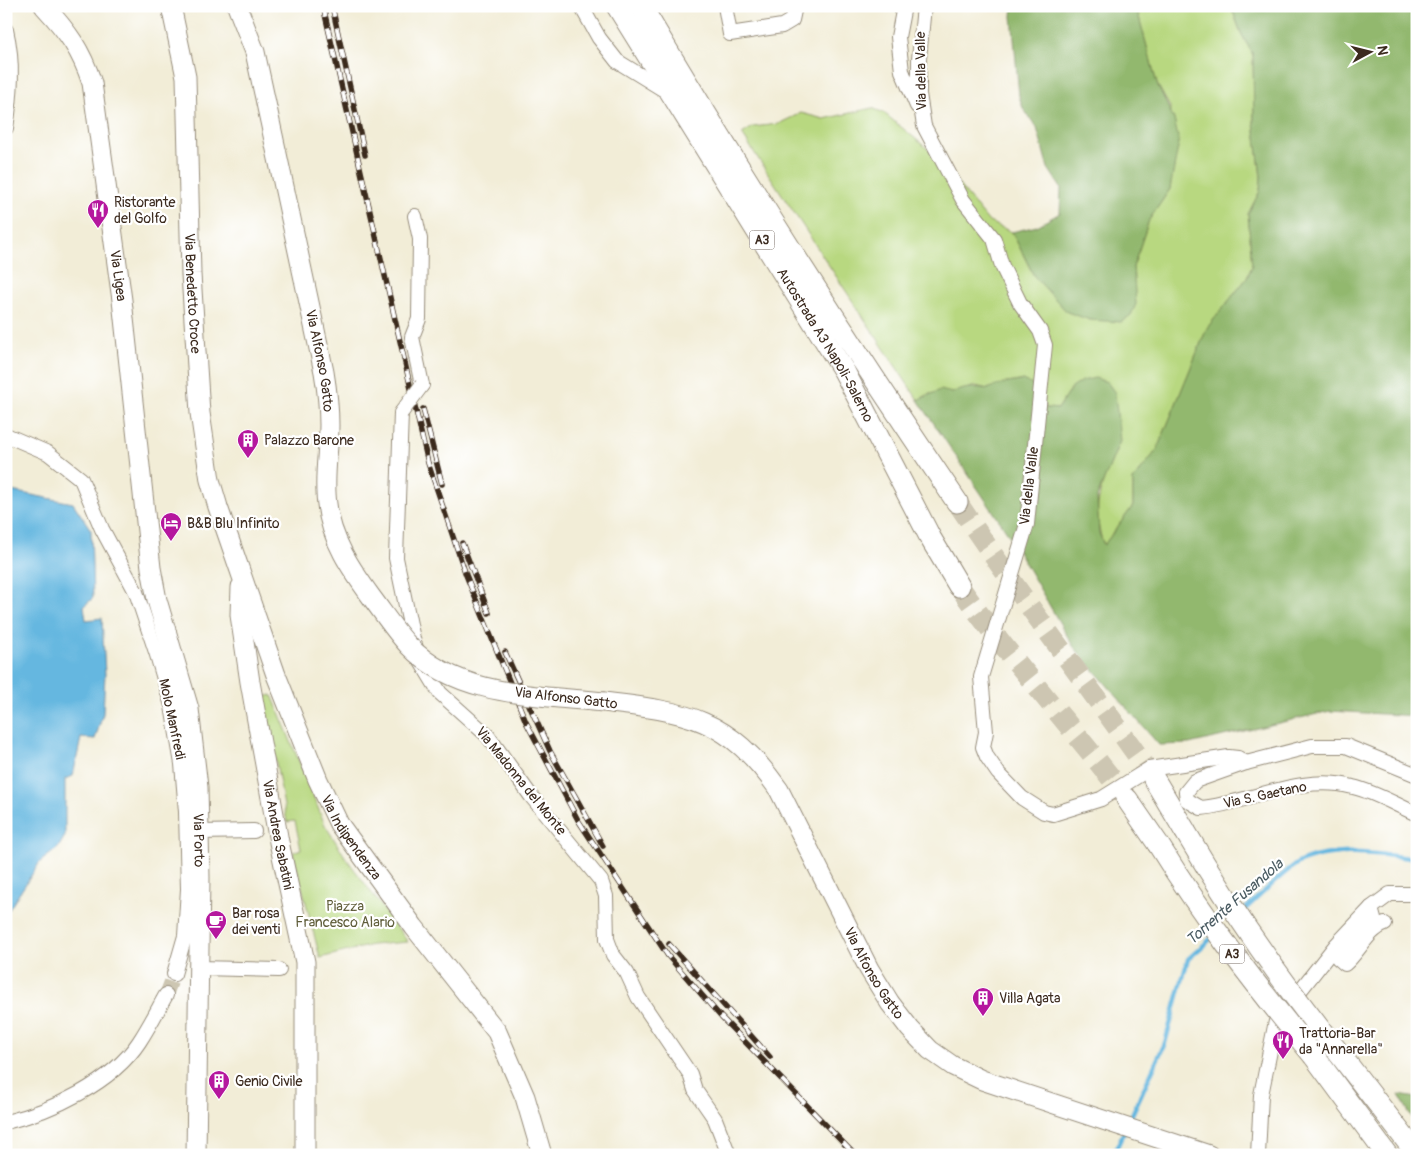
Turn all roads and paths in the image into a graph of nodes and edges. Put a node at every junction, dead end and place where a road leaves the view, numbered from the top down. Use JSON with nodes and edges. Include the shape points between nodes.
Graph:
{"nodes":[{"id":1,"x":44,"y":6,"type":"edge"},
{"id":2,"x":170,"y":6,"type":"edge"},
{"id":3,"x":237,"y":6,"type":"edge"},
{"id":4,"x":581,"y":6,"type":"edge"},
{"id":5,"x":617,"y":6,"type":"edge"},
{"id":6,"x":641,"y":6,"type":"edge"},
{"id":7,"x":725,"y":6,"type":"edge"},
{"id":8,"x":795,"y":6,"type":"edge"},
{"id":9,"x":904,"y":6,"type":"edge"},
{"id":10,"x":924,"y":6,"type":"edge"},
{"id":11,"x":6,"y":30,"type":"edge"},
{"id":12,"x":683,"y":102,"type":"junction"},
{"id":13,"x":922,"y":116,"type":"junction"},
{"id":14,"x":6,"y":128,"type":"edge"},
{"id":15,"x":415,"y":216,"type":"dead end"},
{"id":16,"x":853,"y":365,"type":"junction"},
{"id":17,"x":6,"y":435,"type":"edge"},
{"id":18,"x":957,"y":502,"type":"tunnel mouth"},
{"id":19,"x":146,"y":531,"type":"joint"},
{"id":20,"x":242,"y":576,"type":"junction"},
{"id":21,"x":959,"y":586,"type":"tunnel mouth"},
{"id":22,"x":276,"y":675,"type":"junction"},
{"id":23,"x":250,"y":682,"type":"junction"},
{"id":24,"x":1246,"y":763,"type":"junction"},
{"id":25,"x":1417,"y":775,"type":"edge"},
{"id":26,"x":1154,"y":779,"type":"tunnel mouth"},
{"id":27,"x":1127,"y":799,"type":"tunnel mouth"},
{"id":28,"x":1417,"y":814,"type":"edge"},
{"id":29,"x":254,"y":831,"type":"dead end"},
{"id":30,"x":200,"y":832,"type":"junction"},
{"id":31,"x":1417,"y":894,"type":"edge"},
{"id":32,"x":1370,"y":908,"type":"junction"},
{"id":33,"x":1385,"y":924,"type":"dead end"},
{"id":34,"x":192,"y":937,"type":"junction"},
{"id":35,"x":199,"y":968,"type":"junction"},
{"id":36,"x":278,"y":970,"type":"dead end"},
{"id":37,"x":174,"y":974,"type":"tunnel mouth"},
{"id":38,"x":166,"y":995,"type":"tunnel mouth"},
{"id":39,"x":6,"y":1122,"type":"edge"},
{"id":40,"x":1415,"y":1151,"type":"edge"},
{"id":41,"x":196,"y":1155,"type":"edge"},
{"id":42,"x":305,"y":1155,"type":"edge"},
{"id":43,"x":542,"y":1155,"type":"edge"},
{"id":44,"x":730,"y":1155,"type":"edge"},
{"id":45,"x":1209,"y":1155,"type":"edge"},
{"id":46,"x":1258,"y":1155,"type":"edge"},
{"id":47,"x":1387,"y":1155,"type":"edge"}],
"edges":[{"from":1,"to":19,"type":"main road","name":"Via Ligea","via":[[66,30],[84,59],[96,106],[122,300]]},
{"from":2,"to":20,"type":"main road","name":"Via Benedetto Croce","via":[[186,77],[191,274],[204,446],[210,480]]},
{"from":3,"to":45,"type":"main road","name":"Via Alfonso Gatto","bridge":true,"via":[[255,52],[263,84],[324,372],[329,426],[325,480],[332,528],[340,548],[369,595],[409,646],[460,680],[495,689],[674,711],[702,720],[727,734],[748,752],[779,790],[873,976],[910,1029],[930,1050],[982,1080]]},
{"from":4,"to":12,"type":"street","via":[[617,61]]},
{"from":5,"to":12,"type":"highway","name":"Autostrada A3 Napoli-Salerno","number":"A3"},
{"from":6,"to":12,"type":"highway","name":"Autostrada A3 Napoli-Salerno","number":"A3"},
{"from":7,"to":8,"type":"street","via":[[730,34],[782,26],[792,20]]},
{"from":9,"to":13,"type":"street","via":[[898,37],[902,71]]},
{"from":10,"to":13,"type":"street","name":"Via della Valle","via":[[919,59]]},
{"from":11,"to":14,"type":"street","via":[[11,77]]},
{"from":12,"to":16,"type":"highway","name":"Autostrada A3 Napoli-Salerno","number":"A3"},
{"from":13,"to":24,"type":"street","name":"Via della Valle","via":[[929,138],[963,200],[994,239],[1002,266],[1020,303],[1040,330],[1045,345],[1027,524],[980,677],[987,757],[998,774],[1022,798],[1053,814],[1101,799],[1152,768],[1229,757]]},
{"from":15,"to":44,"type":"street","name":"Via Madonna del Monte","bridge":true,"via":[[420,239],[419,319],[412,337],[422,385],[401,413],[396,558],[420,660],[440,693],[488,736],[531,796],[601,881],[606,896],[607,940],[613,955],[690,1074],[695,1090],[715,1119]]},
{"from":16,"to":18,"type":"highway","name":"Autostrada A3 Napoli-Salerno","number":"A3"},
{"from":16,"to":21,"type":"highway","name":"Autostrada A3 Napoli-Salerno","number":"A3","via":[[931,539]]},
{"from":17,"to":34,"type":"street","name":"Molo Manfredi","via":[[48,453],[81,479],[102,529],[136,592],[172,706],[182,764]]},
{"from":19,"to":30,"type":"main road","name":"Via Porto","via":[[157,600],[189,709]]},
{"from":20,"to":22,"type":"main road","name":"Via Indipendenza"},
{"from":20,"to":23,"type":"main road","name":"Via Andrea Sabatini","via":[[240,615]]},
{"from":22,"to":23,"type":"main road"},
{"from":22,"to":43,"type":"main road","name":"Via Indipendenza","via":[[339,824],[414,927],[497,1032],[525,1097]]},
{"from":23,"to":42,"type":"main road","name":"Via Andrea Sabatini","via":[[305,962]]},
{"from":24,"to":25,"type":"street","via":[[1312,746],[1346,746]]},
{"from":24,"to":28,"type":"street","name":"Via S. Gaetano","via":[[1195,781],[1186,792],[1187,800],[1201,808],[1290,786],[1340,784],[1365,791]]},
{"from":26,"to":40,"type":"highway","number":"A3","bridge":true,"via":[[1270,965]]},
{"from":27,"to":47,"type":"highway","number":"A3","bridge":true,"via":[[1223,942],[1314,1056]]},
{"from":29,"to":30,"type":"street"},
{"from":30,"to":34,"type":"main road","name":"Via Porto"},
{"from":31,"to":32,"type":"street","via":[[1390,894]]},
{"from":32,"to":33,"type":"street","via":[[1374,919],[1342,952],[1338,958],[1340,962],[1345,964],[1353,958],[1378,926]]},
{"from":32,"to":46,"type":"street","via":[[1276,1021],[1261,1095]]},
{"from":34,"to":35,"type":"main road","name":"Via Porto"},
{"from":34,"to":37,"type":"street","name":"Molo Manfredi"},
{"from":35,"to":36,"type":"street"},
{"from":35,"to":41,"type":"main road","name":"Via Porto"},
{"from":38,"to":39,"type":"street","via":[[139,1044],[116,1068],[46,1110]]}]}
